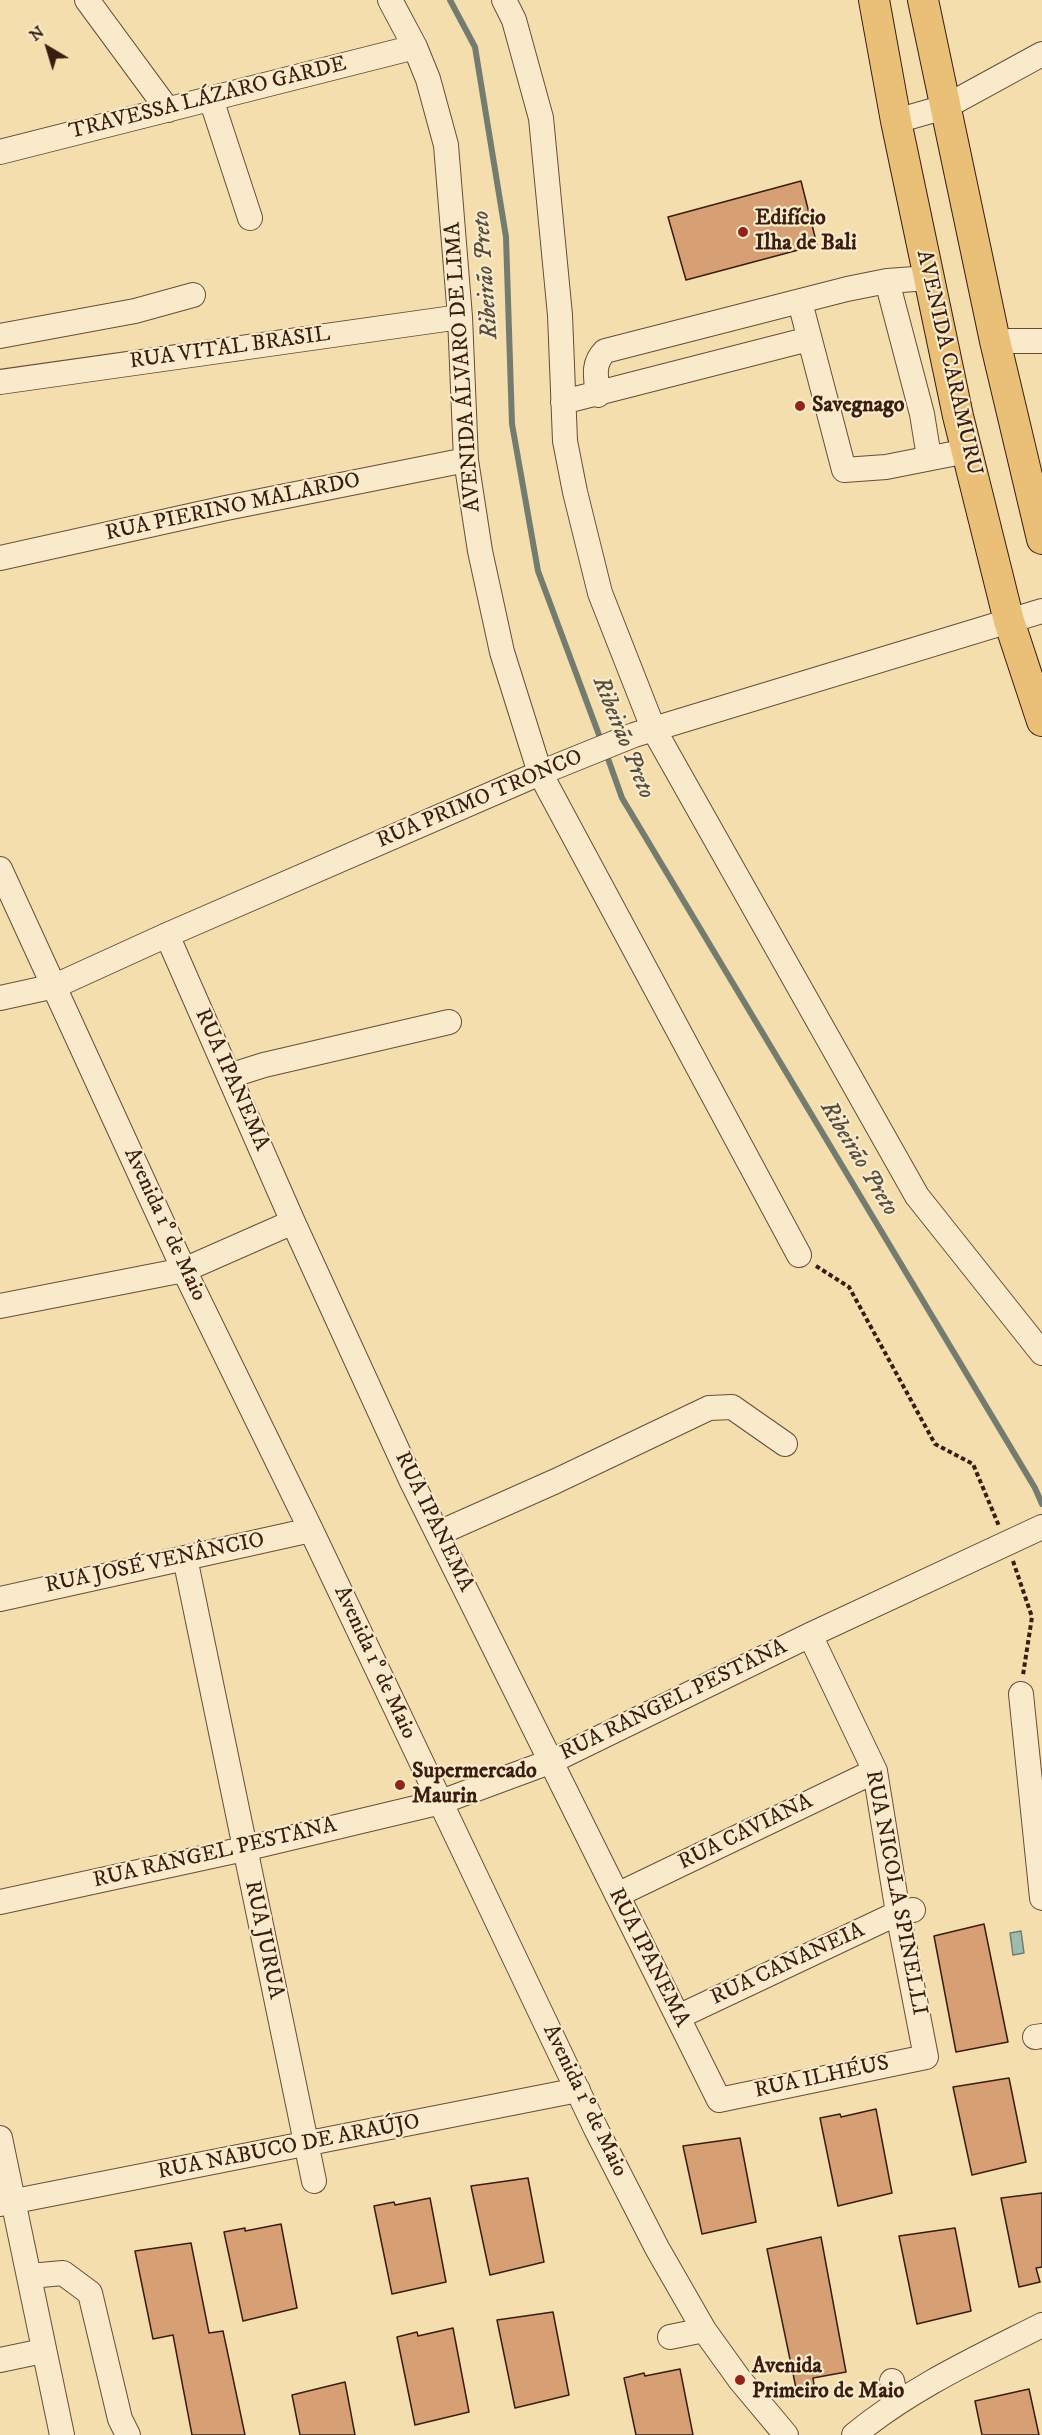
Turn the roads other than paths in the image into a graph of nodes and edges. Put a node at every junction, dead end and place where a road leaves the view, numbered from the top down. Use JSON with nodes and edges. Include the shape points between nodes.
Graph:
{"nodes":[{"id":1,"x":87,"y":0,"type":"edge"},
{"id":2,"x":390,"y":0,"type":"edge"},
{"id":3,"x":504,"y":0,"type":"edge"},
{"id":4,"x":874,"y":0,"type":"edge"},
{"id":5,"x":923,"y":0,"type":"edge"},
{"id":6,"x":415,"y":47,"type":"junction"},
{"id":7,"x":1042,"y":54,"type":"edge"},
{"id":8,"x":211,"y":99,"type":"junction"},
{"id":9,"x":945,"y":107,"type":"junction"},
{"id":10,"x":168,"y":110,"type":"junction"},
{"id":11,"x":896,"y":121,"type":"junction"},
{"id":12,"x":0,"y":152,"type":"edge"},
{"id":13,"x":250,"y":218,"type":"dead end"},
{"id":14,"x":929,"y":278,"type":"junction"},
{"id":15,"x":887,"y":281,"type":"junction"},
{"id":16,"x":193,"y":295,"type":"dead end"},
{"id":17,"x":800,"y":302,"type":"junction"},
{"id":18,"x":460,"y":317,"type":"junction"},
{"id":19,"x":0,"y":336,"type":"edge"},
{"id":20,"x":809,"y":339,"type":"junction"},
{"id":21,"x":995,"y":341,"type":"junction"},
{"id":22,"x":1042,"y":341,"type":"edge"},
{"id":23,"x":0,"y":382,"type":"edge"},
{"id":24,"x":598,"y":395,"type":"junction"},
{"id":25,"x":563,"y":402,"type":"junction"},
{"id":26,"x":967,"y":451,"type":"junction"},
{"id":27,"x":929,"y":457,"type":"junction"},
{"id":28,"x":466,"y":460,"type":"junction"},
{"id":29,"x":1042,"y":539,"type":"edge"},
{"id":30,"x":0,"y":558,"type":"edge"},
{"id":31,"x":1042,"y":611,"type":"edge"},
{"id":32,"x":1009,"y":621,"type":"junction"},
{"id":33,"x":1042,"y":722,"type":"edge"},
{"id":34,"x":644,"y":731,"type":"junction"},
{"id":35,"x":540,"y":773,"type":"junction"},
{"id":36,"x":0,"y":868,"type":"edge"},
{"id":37,"x":167,"y":935,"type":"junction"},
{"id":38,"x":55,"y":986,"type":"junction"},
{"id":39,"x":0,"y":998,"type":"edge"},
{"id":40,"x":449,"y":1022,"type":"dead end"},
{"id":41,"x":229,"y":1076,"type":"junction"},
{"id":42,"x":293,"y":1222,"type":"junction"},
{"id":43,"x":799,"y":1255,"type":"road end"},
{"id":44,"x":184,"y":1270,"type":"junction"},
{"id":45,"x":0,"y":1306,"type":"edge"},
{"id":46,"x":1038,"y":1339,"type":"edge"},
{"id":47,"x":785,"y":1444,"type":"dead end"},
{"id":48,"x":1042,"y":1527,"type":"edge"},
{"id":49,"x":311,"y":1530,"type":"junction"},
{"id":50,"x":439,"y":1533,"type":"junction"},
{"id":51,"x":185,"y":1558,"type":"junction"},
{"id":52,"x":0,"y":1599,"type":"edge"},
{"id":53,"x":810,"y":1635,"type":"junction"},
{"id":54,"x":1020,"y":1694,"type":"road end"},
{"id":55,"x":552,"y":1761,"type":"junction"},
{"id":56,"x":875,"y":1771,"type":"junction"},
{"id":57,"x":441,"y":1802,"type":"junction"},
{"id":58,"x":244,"y":1849,"type":"junction"},
{"id":59,"x":616,"y":1895,"type":"junction"},
{"id":60,"x":1042,"y":1898,"type":"edge"},
{"id":61,"x":0,"y":1902,"type":"edge"},
{"id":62,"x":906,"y":1911,"type":"junction"},
{"id":63,"x":678,"y":2017,"type":"junction"},
{"id":64,"x":926,"y":2057,"type":"joint"},
{"id":65,"x":578,"y":2090,"type":"junction"},
{"id":66,"x":719,"y":2100,"type":"joint"},
{"id":67,"x":0,"y":2138,"type":"edge"},
{"id":68,"x":307,"y":2144,"type":"junction"},
{"id":69,"x":314,"y":2181,"type":"dead end"},
{"id":70,"x":6,"y":2203,"type":"edge"},
{"id":71,"x":30,"y":2276,"type":"junction"},
{"id":72,"x":1042,"y":2325,"type":"edge"},
{"id":73,"x":704,"y":2330,"type":"junction"},
{"id":74,"x":670,"y":2337,"type":"dead end"},
{"id":75,"x":44,"y":2351,"type":"junction"},
{"id":76,"x":0,"y":2360,"type":"edge"},
{"id":77,"x":62,"y":2435,"type":"edge"},
{"id":78,"x":128,"y":2435,"type":"edge"},
{"id":79,"x":786,"y":2435,"type":"edge"},
{"id":80,"x":855,"y":2435,"type":"edge"}],
"edges":[{"from":1,"to":10,"type":"street"},
{"from":2,"to":6,"type":"street","name":"AVENIDA ÁLVARO DE LIMA"},
{"from":3,"to":25,"type":"street","via":[[514,20],[541,118],[560,315]]},
{"from":4,"to":11,"type":"main road","name":"AVENIDA CARAMURU"},
{"from":5,"to":9,"type":"main road"},
{"from":6,"to":8,"type":"street","name":"TRAVESSA LÁZARO GARDE"},
{"from":6,"to":18,"type":"street","name":"AVENIDA ÁLVARO DE LIMA","via":[[446,145]]},
{"from":7,"to":9,"type":"street"},
{"from":8,"to":10,"type":"street","name":"TRAVESSA LÁZARO GARDE"},
{"from":8,"to":13,"type":"street"},
{"from":9,"to":11,"type":"street"},
{"from":9,"to":21,"type":"main road"},
{"from":10,"to":12,"type":"street","name":"TRAVESSA LÁZARO GARDE"},
{"from":11,"to":14,"type":"main road","name":"AVENIDA CARAMURU"},
{"from":14,"to":15,"type":"street"},
{"from":14,"to":26,"type":"main road","name":"AVENIDA CARAMURU"},
{"from":15,"to":17,"type":"street"},
{"from":15,"to":27,"type":"street","via":[[922,414]]},
{"from":16,"to":19,"type":"street","via":[[135,311]]},
{"from":17,"to":20,"type":"street"},
{"from":17,"to":24,"type":"street","via":[[604,351],[595,367]]},
{"from":18,"to":23,"type":"street","name":"RUA VITAL BRASIL"},
{"from":18,"to":28,"type":"street","name":"AVENIDA ÁLVARO DE LIMA"},
{"from":20,"to":24,"type":"street"},
{"from":20,"to":27,"type":"street","via":[[844,470],[886,467]]},
{"from":21,"to":22,"type":"street"},
{"from":21,"to":29,"type":"main road"},
{"from":24,"to":25,"type":"street"},
{"from":25,"to":34,"type":"street","via":[[565,441],[600,594]]},
{"from":26,"to":27,"type":"street"},
{"from":26,"to":32,"type":"main road","name":"AVENIDA CARAMURU"},
{"from":28,"to":30,"type":"street","name":"RUA PIERINO MALARDO"},
{"from":28,"to":35,"type":"street","name":"AVENIDA ÁLVARO DE LIMA","via":[[480,551],[502,652]]},
{"from":31,"to":32,"type":"street","name":"RUA PRIMO TRONCO"},
{"from":32,"to":33,"type":"main road","name":"AVENIDA CARAMURU"},
{"from":32,"to":34,"type":"street","name":"RUA PRIMO TRONCO"},
{"from":34,"to":35,"type":"street","name":"RUA PRIMO TRONCO"},
{"from":34,"to":46,"type":"street","via":[[917,1196]]},
{"from":35,"to":37,"type":"street","name":"RUA PRIMO TRONCO"},
{"from":35,"to":43,"type":"street","name":"AVENIDA ÁLVARO DE LIMA"},
{"from":36,"to":38,"type":"street","name":"Avenida 1º de Maio"},
{"from":37,"to":38,"type":"street","name":"RUA PRIMO TRONCO"},
{"from":37,"to":41,"type":"street","name":"RUA IPANEMA"},
{"from":38,"to":39,"type":"street","name":"RUA PRIMO TRONCO"},
{"from":38,"to":44,"type":"street","name":"Avenida 1º de Maio"},
{"from":40,"to":41,"type":"street"},
{"from":41,"to":42,"type":"street","name":"RUA IPANEMA"},
{"from":42,"to":44,"type":"street"},
{"from":42,"to":50,"type":"street","name":"RUA IPANEMA"},
{"from":44,"to":45,"type":"street"},
{"from":44,"to":49,"type":"street","name":"Avenida 1º de Maio"},
{"from":47,"to":50,"type":"street","via":[[732,1407],[709,1408]]},
{"from":48,"to":53,"type":"street","name":"RUA RANGEL PESTANA"},
{"from":49,"to":51,"type":"street","name":"RUA JOSÉ VENÂNCIO"},
{"from":49,"to":57,"type":"street","name":"Avenida 1º de Maio"},
{"from":50,"to":55,"type":"street","name":"RUA IPANEMA"},
{"from":51,"to":52,"type":"street","name":"RUA JOSÉ VENÂNCIO"},
{"from":51,"to":58,"type":"street","name":"RUA JURUA"},
{"from":53,"to":55,"type":"street","name":"RUA RANGEL PESTANA"},
{"from":53,"to":56,"type":"street","name":"RUA NICOLA SPINELLI"},
{"from":54,"to":60,"type":"street"},
{"from":55,"to":57,"type":"street","name":"RUA RANGEL PESTANA"},
{"from":55,"to":59,"type":"street","name":"RUA IPANEMA"},
{"from":56,"to":59,"type":"street","name":"RUA CAVIANA"},
{"from":56,"to":62,"type":"street","name":"RUA NICOLA SPINELLI"},
{"from":57,"to":58,"type":"street","name":"RUA RANGEL PESTANA"},
{"from":57,"to":65,"type":"street","name":"Avenida 1º de Maio"},
{"from":58,"to":61,"type":"street","name":"RUA RANGEL PESTANA"},
{"from":58,"to":68,"type":"street","name":"RUA JURUA"},
{"from":59,"to":63,"type":"street","name":"RUA IPANEMA"},
{"from":62,"to":63,"type":"street","name":"RUA CANANEIA"},
{"from":62,"to":64,"type":"street","name":"RUA NICOLA SPINELLI"},
{"from":63,"to":66,"type":"street","name":"RUA IPANEMA"},
{"from":64,"to":66,"type":"street","name":"RUA ILHÉUS"},
{"from":65,"to":68,"type":"street","name":"RUA NABUCO DE ARAÚJO"},
{"from":65,"to":73,"type":"street","name":"Avenida 1º de Maio","via":[[632,2200]]},
{"from":67,"to":70,"type":"street"},
{"from":68,"to":69,"type":"street","name":"RUA JURUA"},
{"from":68,"to":70,"type":"street","name":"RUA NABUCO DE ARAÚJO"},
{"from":70,"to":71,"type":"street"},
{"from":71,"to":75,"type":"street"},
{"from":71,"to":78,"type":"street","via":[[63,2273],[90,2293],[120,2419]]},
{"from":72,"to":80,"type":"street","via":[[936,2379],[895,2392]]},
{"from":73,"to":74,"type":"street"},
{"from":73,"to":79,"type":"street","name":"Avenida 1º de Maio"},
{"from":75,"to":76,"type":"street"},
{"from":75,"to":77,"type":"street"}]}
